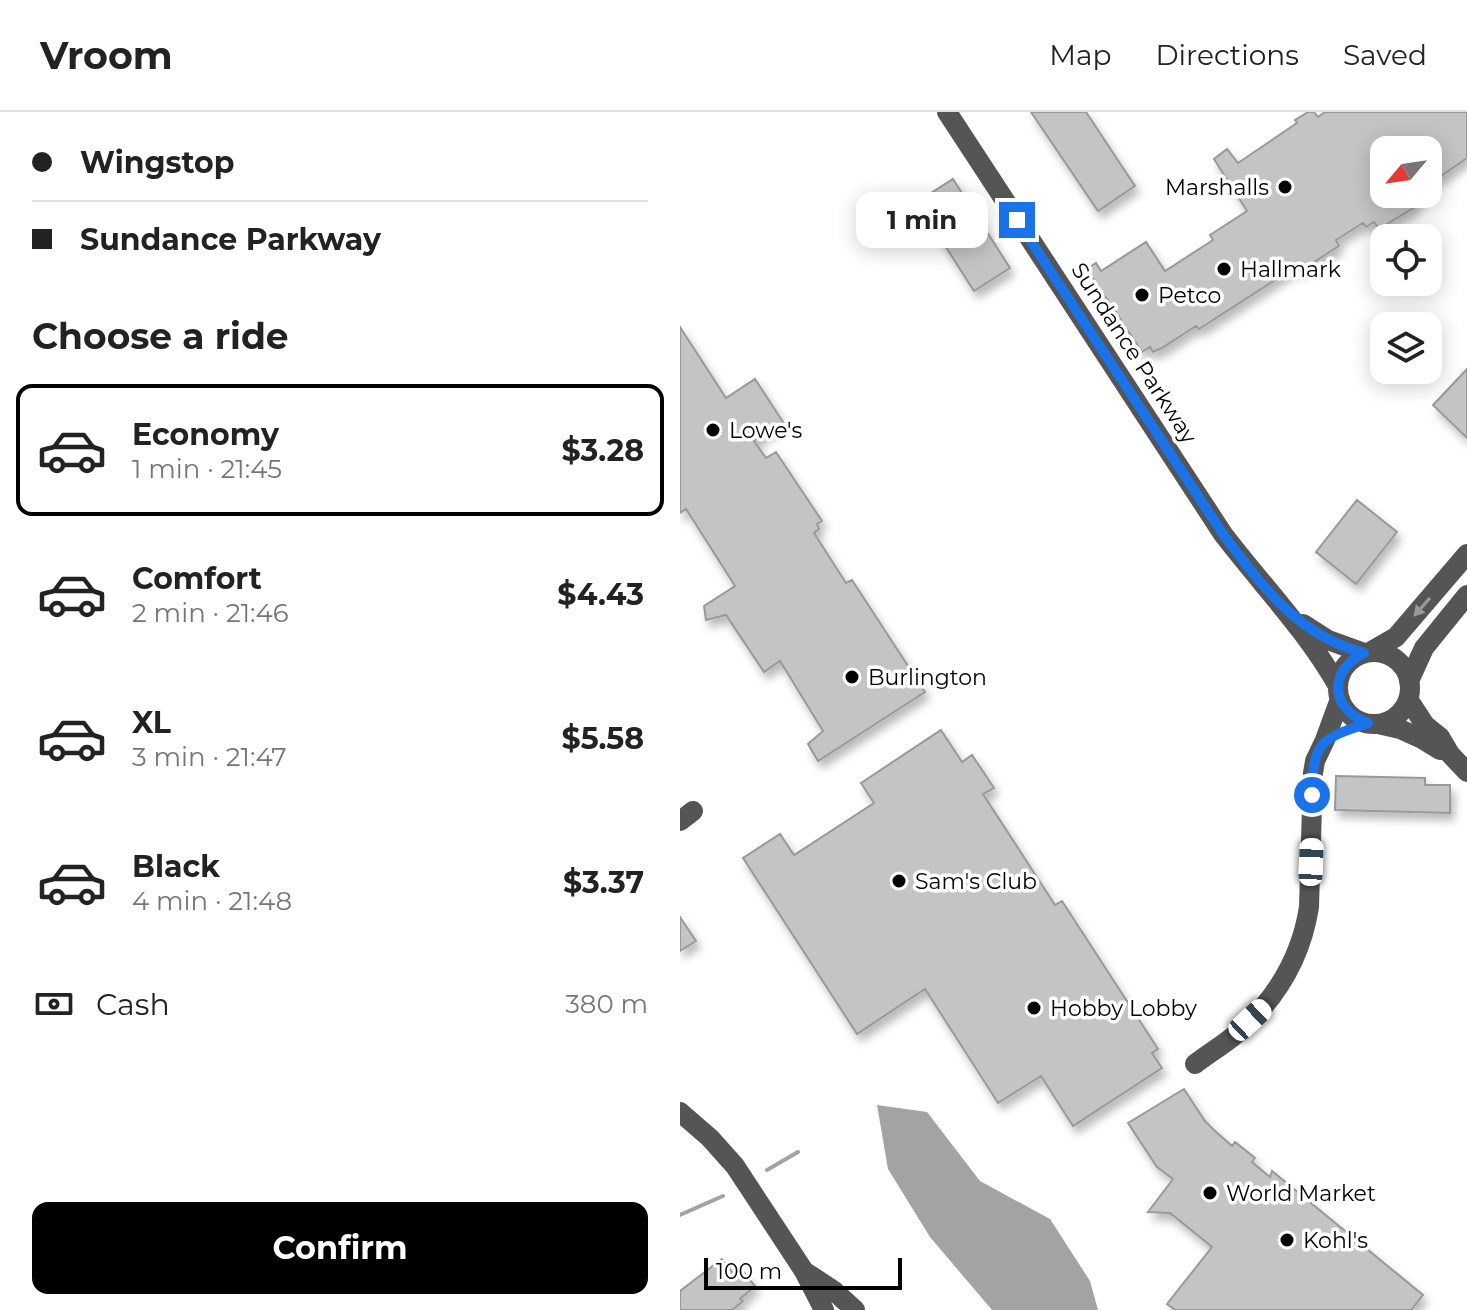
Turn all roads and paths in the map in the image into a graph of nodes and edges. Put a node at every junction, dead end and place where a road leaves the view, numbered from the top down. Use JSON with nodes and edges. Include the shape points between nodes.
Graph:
{"nodes":[{"id":1,"x":947,"y":112,"type":"edge"},
{"id":2,"x":1467,"y":554,"type":"edge"},
{"id":3,"x":1467,"y":595,"type":"edge"},
{"id":4,"x":1290,"y":615,"type":"junction"},
{"id":5,"x":1367,"y":653,"type":"junction"},
{"id":6,"x":1409,"y":690,"type":"junction"},
{"id":7,"x":1339,"y":693,"type":"junction"},
{"id":8,"x":1373,"y":724,"type":"junction"},
{"id":9,"x":1325,"y":740,"type":"junction"},
{"id":10,"x":1450,"y":754,"type":"junction"},
{"id":11,"x":1467,"y":772,"type":"edge"},
{"id":12,"x":1195,"y":1064,"type":"dead end"},
{"id":13,"x":680,"y":1112,"type":"edge"},
{"id":14,"x":819,"y":1302,"type":"edge"},
{"id":15,"x":855,"y":1310,"type":"edge"}],
"edges":[{"from":1,"to":4,"type":"street","name":"Sundance Parkway","via":[[1223,534]]},
{"from":2,"to":5,"type":"street","one_way":true,"via":[[1396,637]]},
{"from":3,"to":6,"type":"street","via":[[1424,648]]},
{"from":4,"to":5,"type":"street","name":"Sundance Parkway","via":[[1328,640]]},
{"from":4,"to":7,"type":"street","name":"Sundance Parkway"},
{"from":5,"to":6,"type":"street","via":[[1394,657],[1404,669]]},
{"from":5,"to":7,"type":"street","via":[[1346,665]]},
{"from":6,"to":8,"type":"street","via":[[1397,716]]},
{"from":6,"to":10,"type":"street","via":[[1415,712]]},
{"from":7,"to":8,"type":"street","via":[[1346,710]]},
{"from":7,"to":9,"type":"street"},
{"from":8,"to":9,"type":"street"},
{"from":8,"to":10,"type":"street","via":[[1400,729]]},
{"from":9,"to":12,"type":"street","via":[[1313,773],[1309,907],[1298,950],[1265,1007]]},
{"from":10,"to":11,"type":"street"},
{"from":13,"to":14,"type":"street","via":[[735,1166]]},
{"from":14,"to":15,"type":"street"}]}
